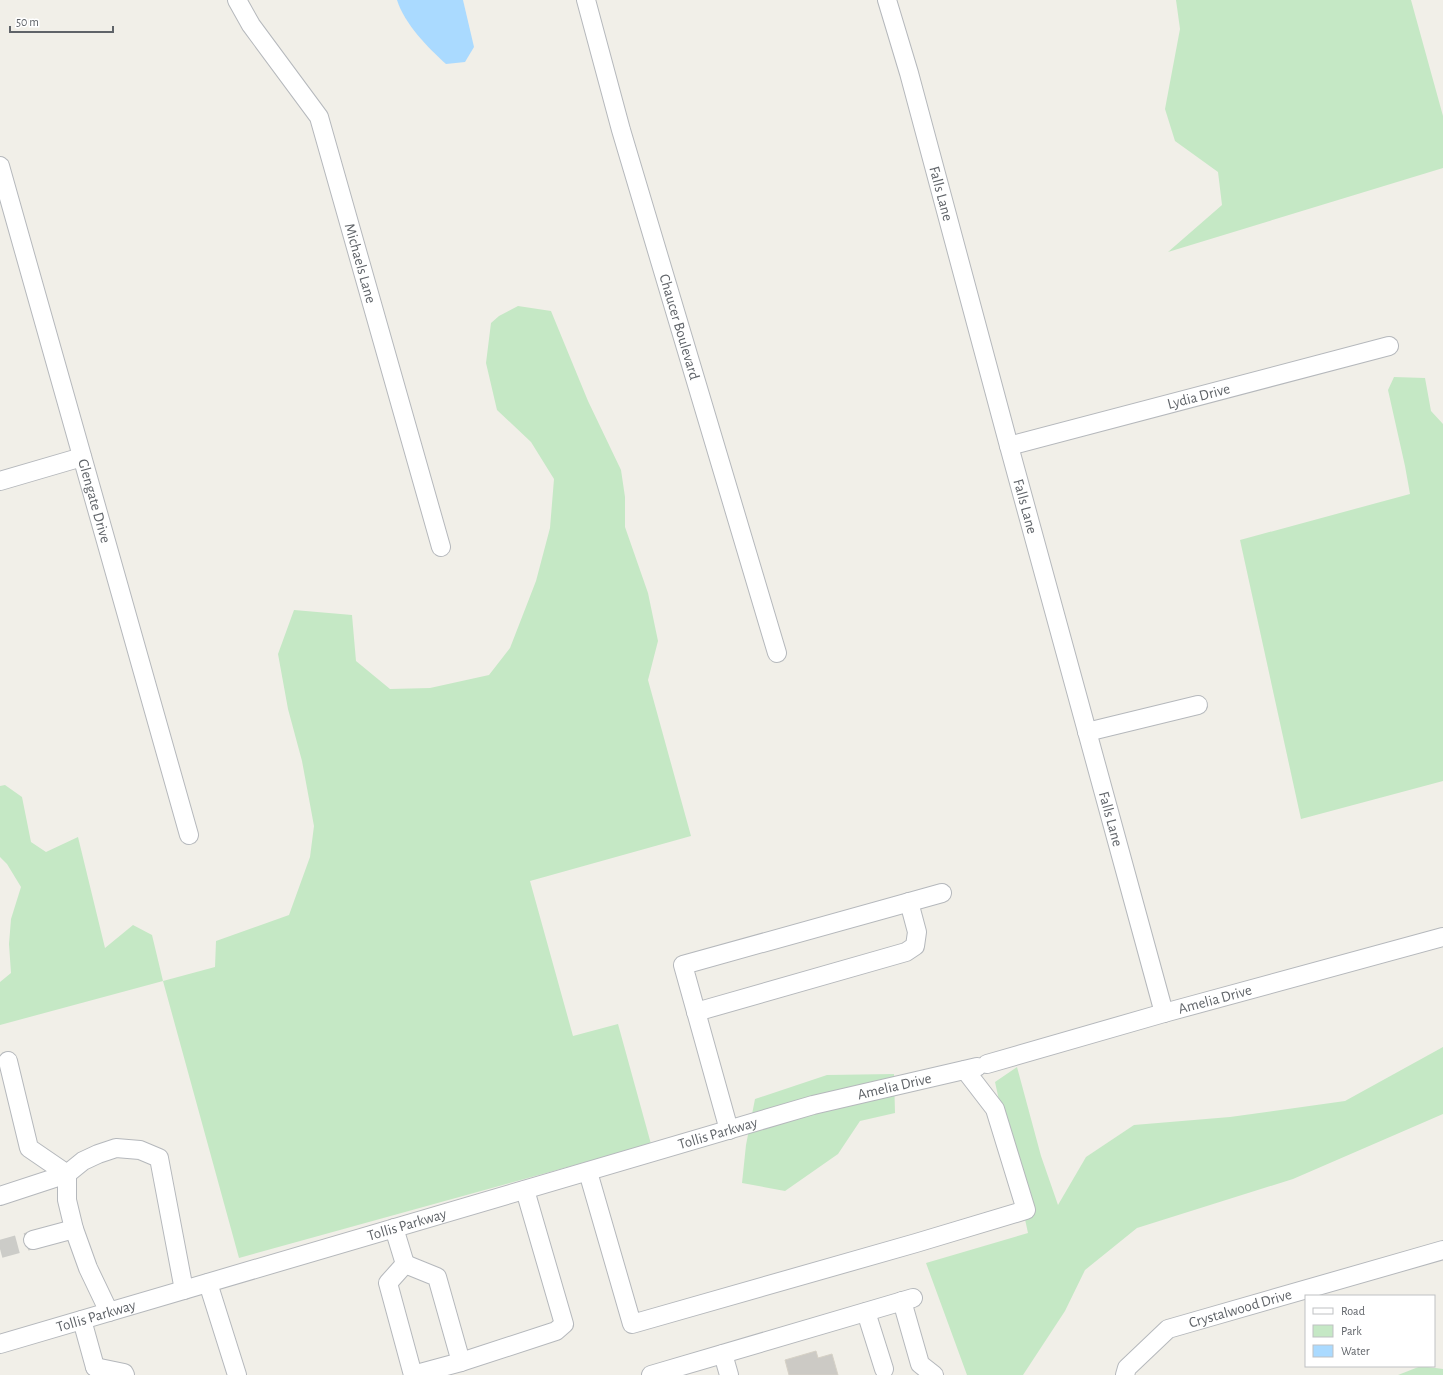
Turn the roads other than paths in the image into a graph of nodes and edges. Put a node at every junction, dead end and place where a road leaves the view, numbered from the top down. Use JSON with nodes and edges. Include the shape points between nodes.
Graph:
{"nodes":[{"id":1,"x":237,"y":0,"type":"edge"},
{"id":2,"x":586,"y":0,"type":"edge"},
{"id":3,"x":887,"y":0,"type":"edge"},
{"id":4,"x":0,"y":166,"type":"edge"},
{"id":5,"x":1389,"y":346,"type":"dead end"},
{"id":6,"x":1009,"y":446,"type":"junction"},
{"id":7,"x":82,"y":457,"type":"junction"},
{"id":8,"x":0,"y":481,"type":"edge"},
{"id":9,"x":441,"y":547,"type":"dead end"},
{"id":10,"x":777,"y":654,"type":"dead end"},
{"id":11,"x":1198,"y":705,"type":"dead end"},
{"id":12,"x":1087,"y":732,"type":"junction"},
{"id":13,"x":189,"y":835,"type":"dead end"},
{"id":14,"x":942,"y":893,"type":"dead end"},
{"id":15,"x":909,"y":902,"type":"junction"},
{"id":16,"x":1443,"y":937,"type":"edge"},
{"id":17,"x":696,"y":1012,"type":"junction"},
{"id":18,"x":1164,"y":1014,"type":"junction"},
{"id":19,"x":8,"y":1061,"type":"dead end"},
{"id":20,"x":976,"y":1067,"type":"junction"},
{"id":21,"x":813,"y":1105,"type":"joint"},
{"id":22,"x":728,"y":1130,"type":"junction"},
{"id":23,"x":588,"y":1172,"type":"junction"},
{"id":24,"x":67,"y":1174,"type":"junction"},
{"id":25,"x":525,"y":1190,"type":"junction"},
{"id":26,"x":0,"y":1196,"type":"edge"},
{"id":27,"x":394,"y":1228,"type":"junction"},
{"id":28,"x":74,"y":1229,"type":"junction"},
{"id":29,"x":33,"y":1240,"type":"tunnel mouth"},
{"id":30,"x":1443,"y":1250,"type":"edge"},
{"id":31,"x":405,"y":1264,"type":"junction"},
{"id":32,"x":208,"y":1283,"type":"junction"},
{"id":33,"x":184,"y":1290,"type":"junction"},
{"id":34,"x":108,"y":1312,"type":"junction"},
{"id":35,"x":866,"y":1312,"type":"junction"},
{"id":36,"x":82,"y":1320,"type":"junction"},
{"id":37,"x":0,"y":1344,"type":"edge"},
{"id":38,"x":722,"y":1354,"type":"junction"},
{"id":39,"x":461,"y":1362,"type":"junction"},
{"id":40,"x":884,"y":1369,"type":"dead end"},
{"id":41,"x":92,"y":1371,"type":"edge"},
{"id":42,"x":125,"y":1375,"type":"edge"},
{"id":43,"x":237,"y":1375,"type":"edge"},
{"id":44,"x":413,"y":1375,"type":"edge"},
{"id":45,"x":651,"y":1375,"type":"edge"},
{"id":46,"x":728,"y":1375,"type":"edge"},
{"id":47,"x":934,"y":1375,"type":"edge"},
{"id":48,"x":1125,"y":1375,"type":"edge"}],
"edges":[{"from":1,"to":9,"type":"street","name":"Michaels Lane","via":[[251,25],[319,117]]},
{"from":2,"to":10,"type":"street","name":"Chaucer Boulevard","via":[[621,130]]},
{"from":3,"to":6,"type":"street","name":"Falls Lane"},
{"from":4,"to":7,"type":"street","name":"Glengate Drive"},
{"from":5,"to":6,"type":"street","name":"Lydia Drive"},
{"from":6,"to":12,"type":"street","name":"Falls Lane"},
{"from":7,"to":8,"type":"street"},
{"from":7,"to":13,"type":"street","name":"Glengate Drive"},
{"from":11,"to":12,"type":"street"},
{"from":12,"to":18,"type":"street","name":"Falls Lane"},
{"from":14,"to":15,"type":"street"},
{"from":15,"to":17,"type":"street","via":[[917,932],[915,946],[906,952]]},
{"from":15,"to":17,"type":"street","via":[[683,965]]},
{"from":16,"to":18,"type":"street","name":"Amelia Drive"},
{"from":17,"to":22,"type":"street"},
{"from":18,"to":20,"type":"street","name":"Amelia Drive"},
{"from":19,"to":24,"type":"street","via":[[29,1148]]},
{"from":20,"to":21,"type":"street","name":"Amelia Drive"},
{"from":20,"to":23,"type":"street","via":[[995,1109],[1026,1210],[632,1324]]},
{"from":21,"to":22,"type":"street","name":"Tollis Parkway"},
{"from":22,"to":23,"type":"street","name":"Tollis Parkway"},
{"from":23,"to":25,"type":"street","name":"Tollis Parkway"},
{"from":24,"to":26,"type":"street"},
{"from":24,"to":28,"type":"street","via":[[67,1200]]},
{"from":24,"to":33,"type":"street","via":[[84,1161],[116,1148],[140,1150],[159,1158]]},
{"from":25,"to":27,"type":"street","name":"Tollis Parkway"},
{"from":25,"to":39,"type":"street","via":[[564,1324],[556,1331]]},
{"from":27,"to":31,"type":"street"},
{"from":27,"to":32,"type":"street","name":"Tollis Parkway"},
{"from":28,"to":29,"type":"street"},
{"from":28,"to":34,"type":"street"},
{"from":30,"to":48,"type":"street","name":"Crystalwood Drive","via":[[1168,1329],[1127,1368]]},
{"from":31,"to":39,"type":"street","via":[[438,1277]]},
{"from":31,"to":44,"type":"street","via":[[388,1283]]},
{"from":32,"to":33,"type":"street","name":"Tollis Parkway"},
{"from":32,"to":43,"type":"street"},
{"from":33,"to":34,"type":"street","name":"Tollis Parkway"},
{"from":34,"to":36,"type":"street","name":"Tollis Parkway"},
{"from":35,"to":38,"type":"street"},
{"from":35,"to":40,"type":"street"},
{"from":35,"to":47,"type":"street","via":[[907,1300],[920,1364]]},
{"from":36,"to":37,"type":"street","name":"Tollis Parkway"},
{"from":36,"to":41,"type":"street"},
{"from":38,"to":45,"type":"street"},
{"from":38,"to":46,"type":"street"},
{"from":39,"to":44,"type":"street"},
{"from":41,"to":42,"type":"street"}]}
